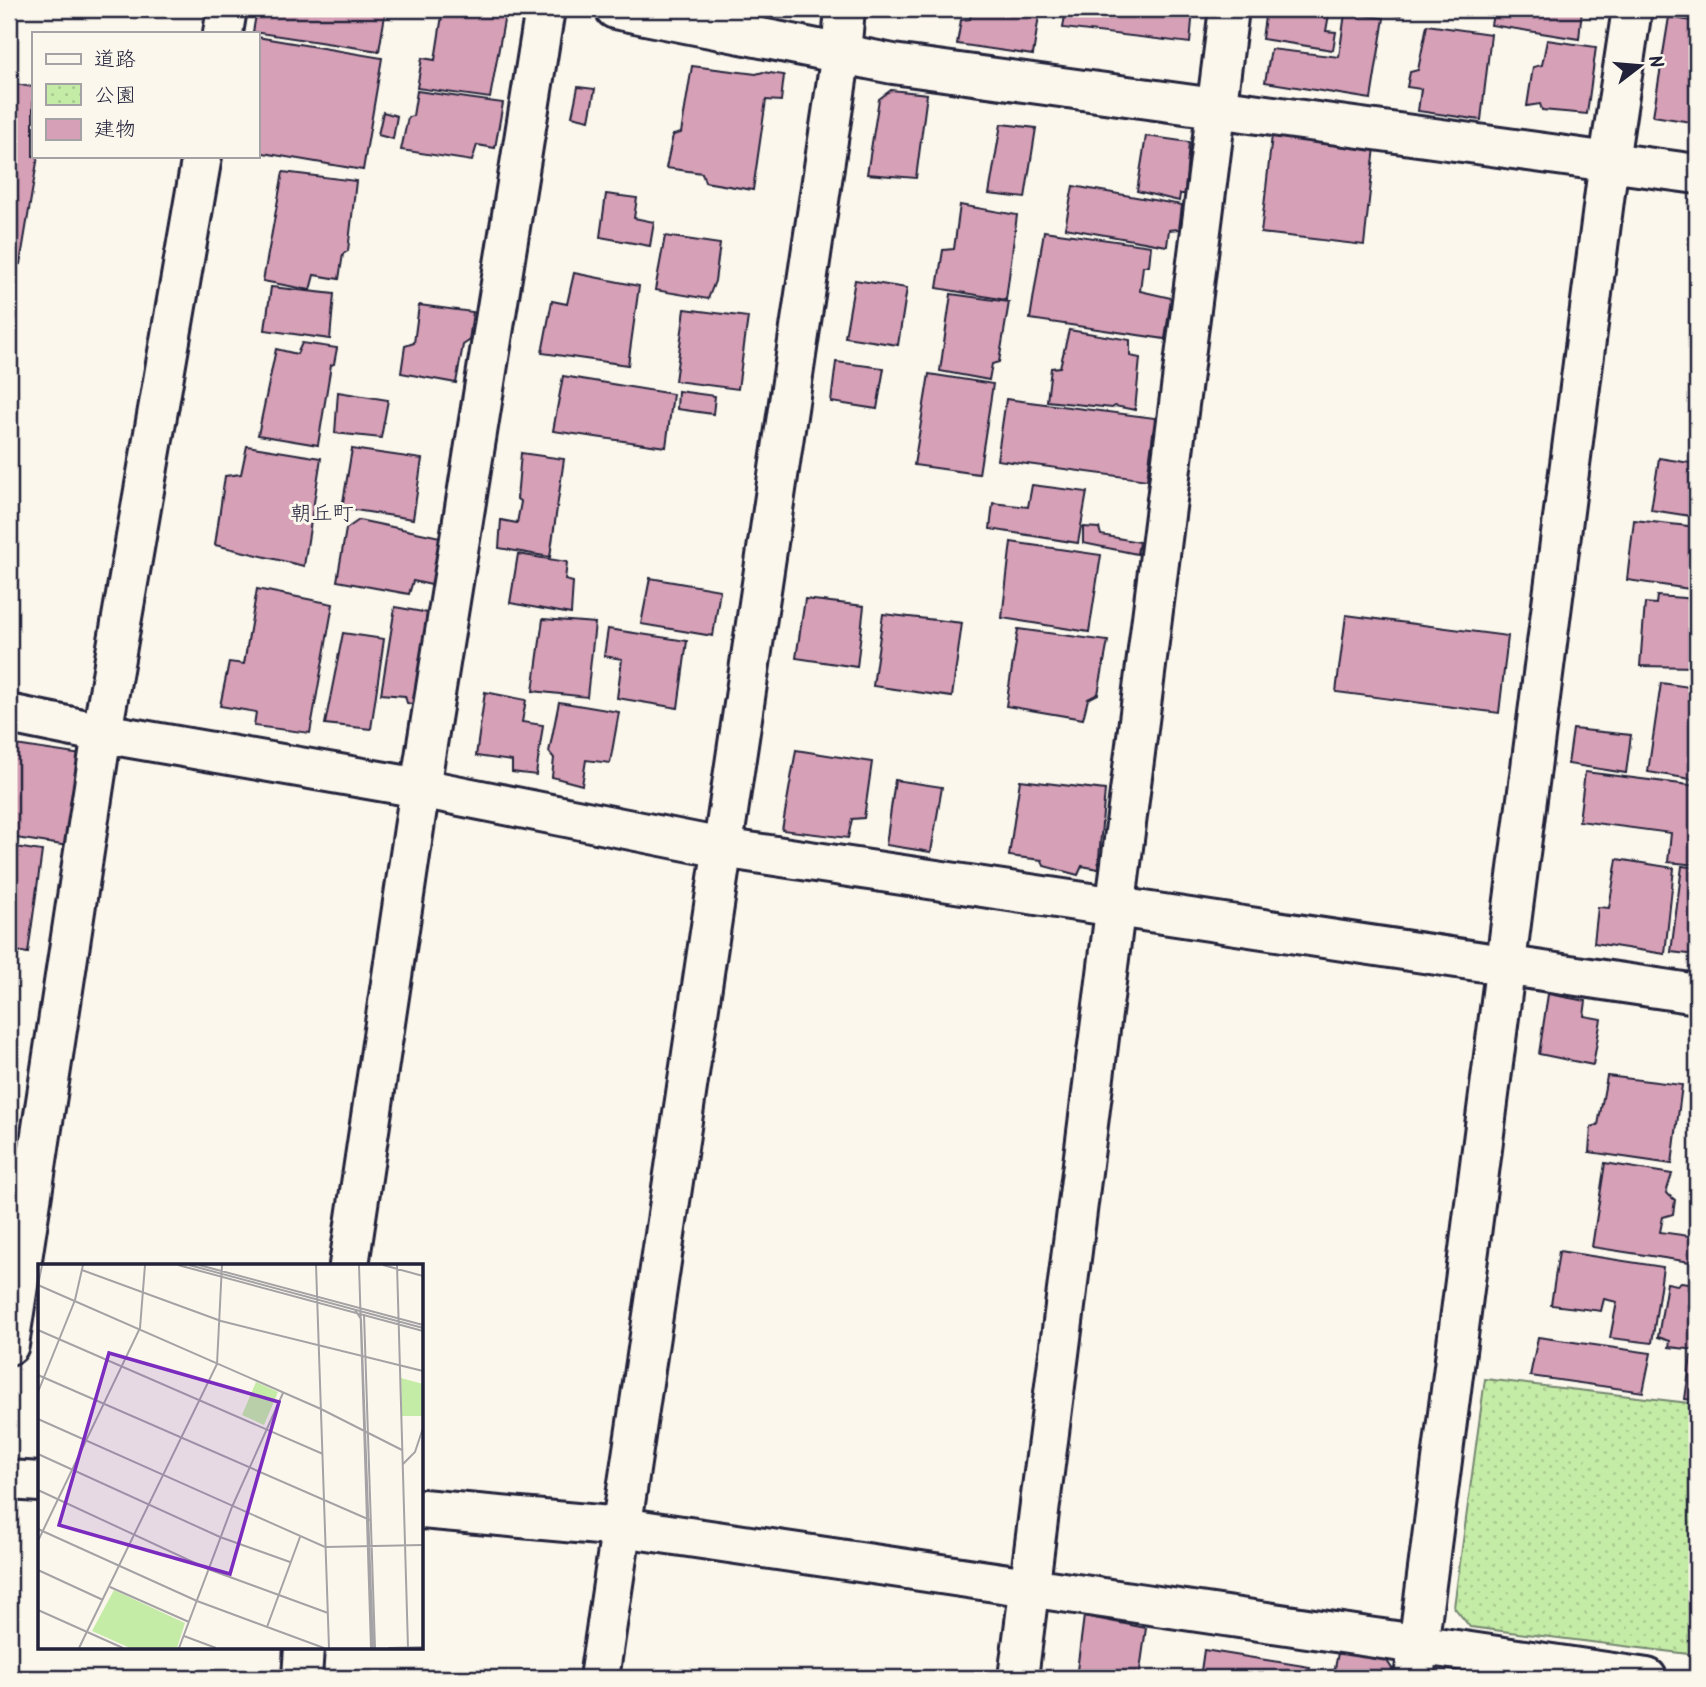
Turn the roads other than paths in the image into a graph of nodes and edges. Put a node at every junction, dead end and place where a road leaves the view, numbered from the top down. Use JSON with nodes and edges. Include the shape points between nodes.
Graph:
{"nodes":[{"id":1,"x":227,"y":9,"type":"edge"},
{"id":2,"x":545,"y":9,"type":"edge"},
{"id":3,"x":615,"y":9,"type":"edge"},
{"id":4,"x":845,"y":9,"type":"edge"},
{"id":5,"x":1228,"y":9,"type":"edge"},
{"id":6,"x":1632,"y":9,"type":"edge"},
{"id":7,"x":223,"y":32,"type":"edge"},
{"id":8,"x":841,"y":53,"type":"junction"},
{"id":9,"x":1215,"y":107,"type":"junction"},
{"id":10,"x":202,"y":158,"type":"edge"},
{"id":11,"x":1609,"y":161,"type":"junction"},
{"id":12,"x":1697,"y":174,"type":"edge"},
{"id":13,"x":9,"y":714,"type":"edge"},
{"id":14,"x":102,"y":733,"type":"junction"},
{"id":15,"x":419,"y":788,"type":"junction"},
{"id":16,"x":722,"y":848,"type":"junction"},
{"id":17,"x":1114,"y":907,"type":"junction"},
{"id":18,"x":1506,"y":965,"type":"junction"},
{"id":19,"x":1697,"y":994,"type":"edge"},
{"id":20,"x":349,"y":1264,"type":"edge"},
{"id":21,"x":9,"y":1345,"type":"edge"},
{"id":22,"x":9,"y":1480,"type":"edge"},
{"id":23,"x":38,"y":1482,"type":"edge"},
{"id":24,"x":424,"y":1509,"type":"edge"},
{"id":25,"x":621,"y":1527,"type":"junction"},
{"id":26,"x":1029,"y":1587,"type":"junction"},
{"id":27,"x":304,"y":1648,"type":"edge"},
{"id":28,"x":1416,"y":1661,"type":"edge"},
{"id":29,"x":302,"y":1678,"type":"edge"},
{"id":30,"x":599,"y":1678,"type":"edge"},
{"id":31,"x":1018,"y":1678,"type":"edge"},
{"id":32,"x":1647,"y":1678,"type":"edge"}],
"edges":[{"from":1,"to":7,"type":"street"},
{"from":2,"to":15,"type":"street"},
{"from":3,"to":8,"type":"street"},
{"from":4,"to":8,"type":"street"},
{"from":5,"to":9,"type":"street"},
{"from":6,"to":11,"type":"street"},
{"from":8,"to":9,"type":"street"},
{"from":8,"to":16,"type":"street"},
{"from":9,"to":11,"type":"street"},
{"from":9,"to":17,"type":"street"},
{"from":10,"to":14,"type":"street"},
{"from":11,"to":12,"type":"street"},
{"from":11,"to":18,"type":"street"},
{"from":13,"to":14,"type":"street"},
{"from":14,"to":15,"type":"street"},
{"from":14,"to":21,"type":"street"},
{"from":15,"to":16,"type":"street"},
{"from":15,"to":20,"type":"street"},
{"from":16,"to":17,"type":"street"},
{"from":16,"to":25,"type":"street"},
{"from":17,"to":18,"type":"street"},
{"from":17,"to":26,"type":"street"},
{"from":18,"to":19,"type":"street"},
{"from":18,"to":28,"type":"street"},
{"from":22,"to":23,"type":"street"},
{"from":24,"to":25,"type":"street"},
{"from":25,"to":26,"type":"street"},
{"from":25,"to":30,"type":"street"},
{"from":26,"to":28,"type":"street"},
{"from":26,"to":31,"type":"street"},
{"from":27,"to":29,"type":"street"},
{"from":28,"to":32,"type":"street"}]}
